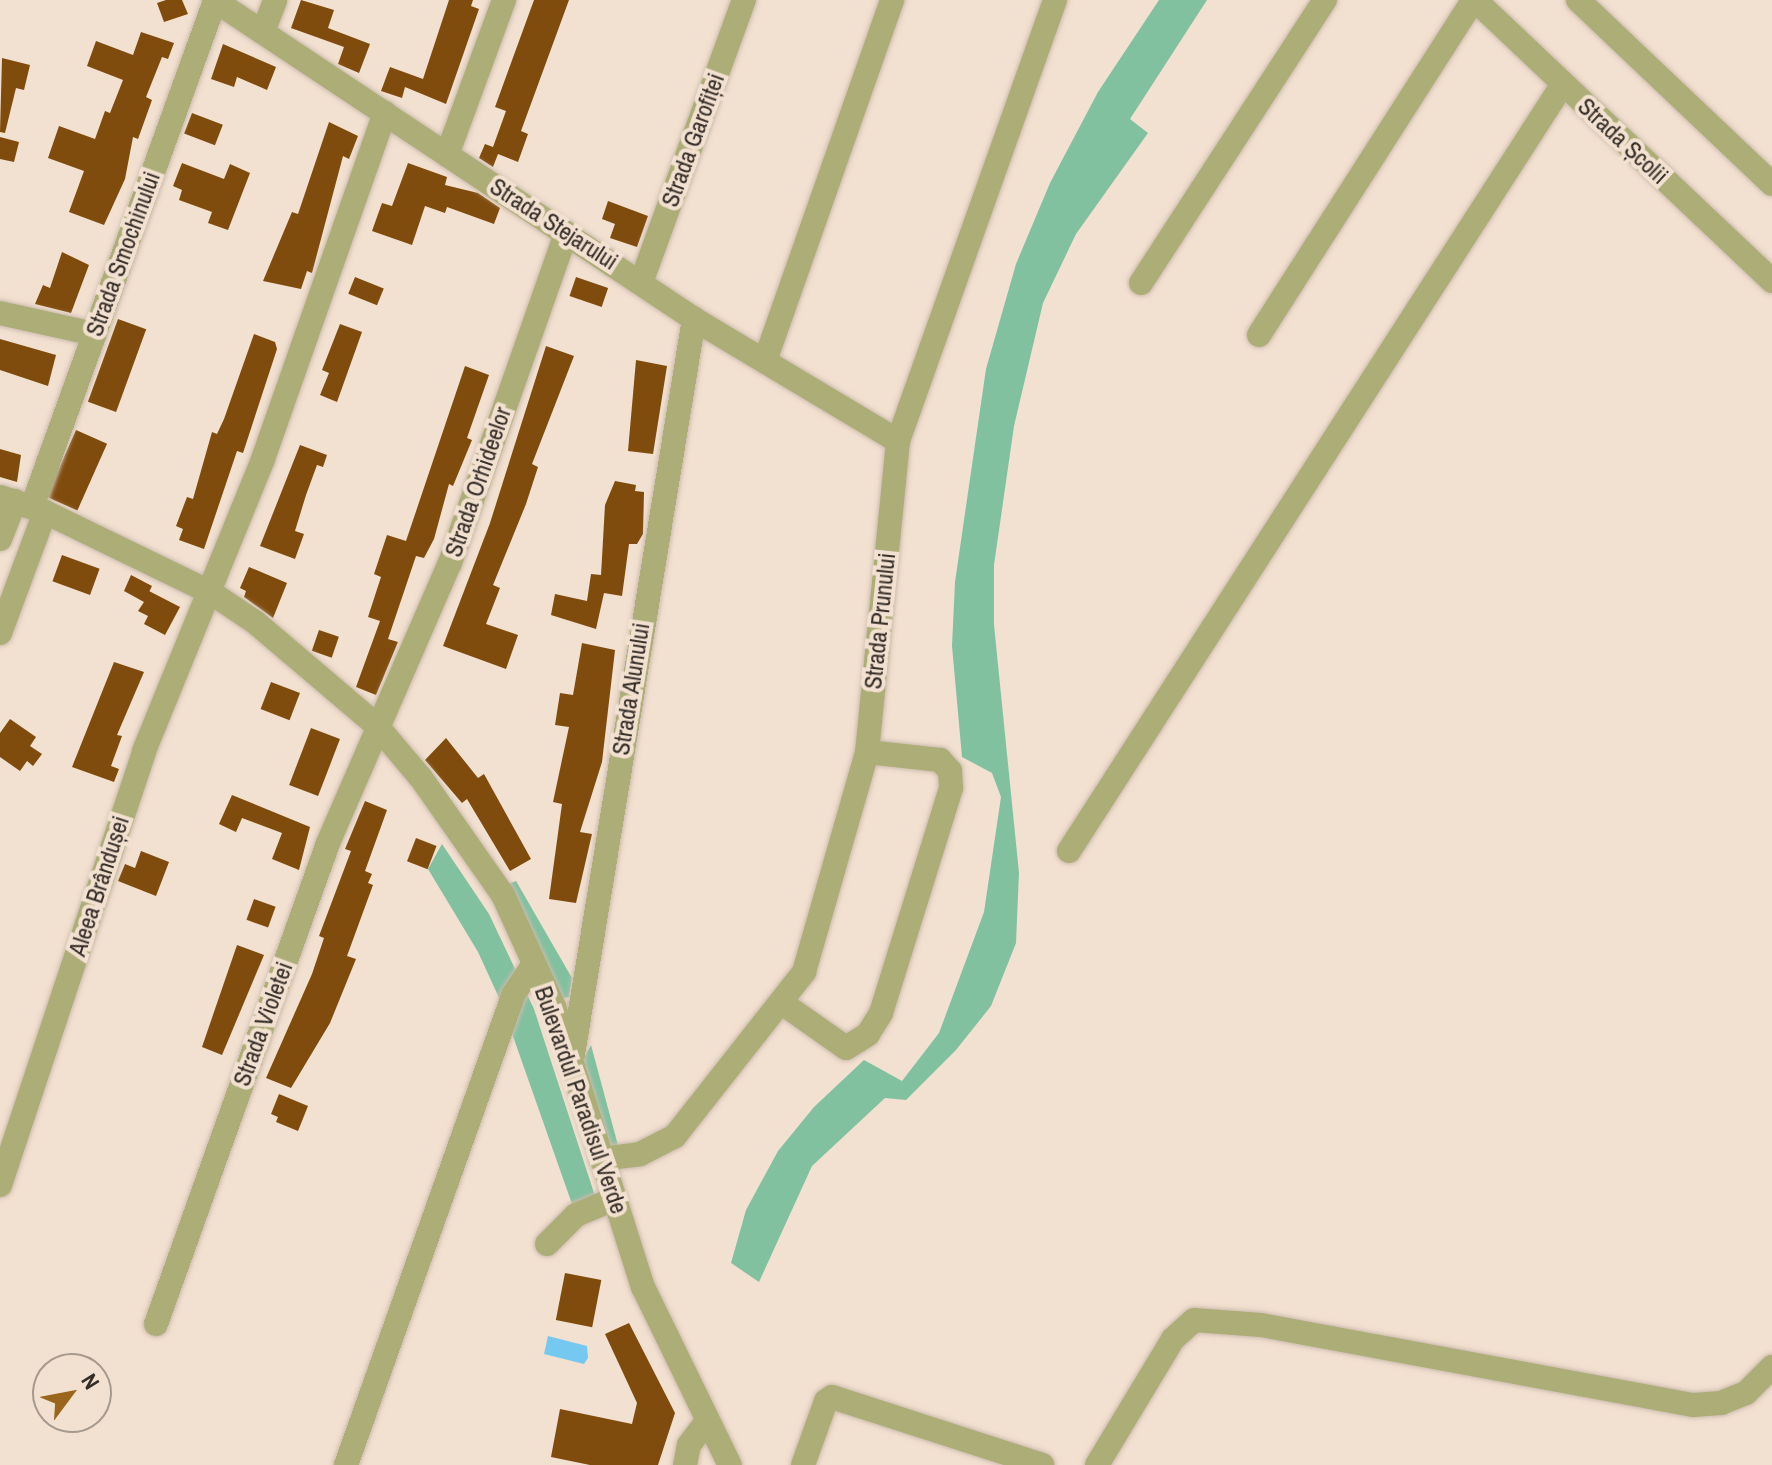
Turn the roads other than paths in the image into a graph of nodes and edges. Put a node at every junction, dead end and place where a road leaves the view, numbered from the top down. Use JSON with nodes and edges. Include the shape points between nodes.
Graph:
{"nodes":[{"id":1,"x":214,"y":0,"type":"edge"},
{"id":2,"x":275,"y":0,"type":"edge"},
{"id":3,"x":504,"y":0,"type":"edge"},
{"id":4,"x":744,"y":0,"type":"edge"},
{"id":5,"x":892,"y":0,"type":"edge"},
{"id":6,"x":1055,"y":0,"type":"edge"},
{"id":7,"x":1325,"y":0,"type":"edge"},
{"id":8,"x":1578,"y":0,"type":"edge"},
{"id":9,"x":1480,"y":2,"type":"edge"},
{"id":10,"x":263,"y":32,"type":"junction"},
{"id":11,"x":1563,"y":84,"type":"junction"},
{"id":12,"x":385,"y":113,"type":"junction"},
{"id":13,"x":447,"y":155,"type":"junction"},
{"id":14,"x":1772,"y":184,"type":"edge"},
{"id":15,"x":566,"y":233,"type":"junction"},
{"id":16,"x":642,"y":280,"type":"junction"},
{"id":17,"x":1772,"y":281,"type":"edge"},
{"id":18,"x":1141,"y":283,"type":"dead end"},
{"id":19,"x":0,"y":313,"type":"edge"},
{"id":20,"x":694,"y":319,"type":"junction"},
{"id":21,"x":95,"y":334,"type":"junction"},
{"id":22,"x":1259,"y":335,"type":"dead end"},
{"id":23,"x":765,"y":361,"type":"junction"},
{"id":24,"x":898,"y":441,"type":"junction"},
{"id":25,"x":23,"y":505,"type":"edge"},
{"id":26,"x":0,"y":539,"type":"edge"},
{"id":27,"x":210,"y":592,"type":"junction"},
{"id":28,"x":0,"y":633,"type":"edge"},
{"id":29,"x":377,"y":726,"type":"junction"},
{"id":30,"x":867,"y":752,"type":"junction"},
{"id":31,"x":1069,"y":851,"type":"dead end"},
{"id":32,"x":534,"y":964,"type":"junction"},
{"id":33,"x":782,"y":1003,"type":"junction"},
{"id":34,"x":572,"y":1060,"type":"junction"},
{"id":35,"x":601,"y":1159,"type":"junction"},
{"id":36,"x":0,"y":1185,"type":"edge"},
{"id":37,"x":614,"y":1199,"type":"junction"},
{"id":38,"x":547,"y":1244,"type":"dead end"},
{"id":39,"x":156,"y":1324,"type":"dead end"},
{"id":40,"x":1772,"y":1367,"type":"edge"},
{"id":41,"x":708,"y":1420,"type":"junction"},
{"id":42,"x":346,"y":1465,"type":"edge"},
{"id":43,"x":685,"y":1465,"type":"edge"},
{"id":44,"x":730,"y":1465,"type":"edge"},
{"id":45,"x":803,"y":1465,"type":"edge"},
{"id":46,"x":1042,"y":1465,"type":"edge"},
{"id":47,"x":1097,"y":1465,"type":"edge"}],
"edges":[{"from":1,"to":10,"type":"street","name":"Strada Stejarului"},
{"from":1,"to":21,"type":"street","name":"Strada Smochinului"},
{"from":2,"to":10,"type":"street"},
{"from":3,"to":13,"type":"street"},
{"from":4,"to":16,"type":"street","name":"Strada Garofiței"},
{"from":5,"to":23,"type":"street"},
{"from":6,"to":24,"type":"street","name":"Strada Prunului"},
{"from":7,"to":18,"type":"street"},
{"from":8,"to":14,"type":"street"},
{"from":9,"to":11,"type":"street","name":"Strada Școlii"},
{"from":9,"to":22,"type":"street"},
{"from":10,"to":12,"type":"street","name":"Strada Stejarului"},
{"from":11,"to":17,"type":"street","name":"Strada Școlii"},
{"from":11,"to":31,"type":"street"},
{"from":12,"to":13,"type":"street","name":"Strada Stejarului"},
{"from":12,"to":27,"type":"street","via":[[263,459]]},
{"from":13,"to":15,"type":"street","name":"Strada Stejarului"},
{"from":15,"to":16,"type":"street","name":"Strada Stejarului"},
{"from":15,"to":29,"type":"street","name":"Strada Orhideelor","via":[[450,563],[391,705]]},
{"from":16,"to":20,"type":"street","name":"Strada Stejarului"},
{"from":19,"to":21,"type":"street"},
{"from":20,"to":23,"type":"street","name":"Strada Stejarului"},
{"from":20,"to":34,"type":"street","name":"Strada Alunului"},
{"from":21,"to":25,"type":"street","name":"Strada Smochinului"},
{"from":23,"to":24,"type":"street","name":"Strada Stejarului"},
{"from":24,"to":30,"type":"street","name":"Strada Prunului"},
{"from":25,"to":26,"type":"street"},
{"from":25,"to":27,"type":"street","name":"Bulevardul Paradisul Verde"},
{"from":25,"to":28,"type":"street"},
{"from":27,"to":29,"type":"street","name":"Bulevardul Paradisul Verde","via":[[255,622]]},
{"from":27,"to":36,"type":"street","name":"Aleea Brândușei","via":[[144,751]]},
{"from":29,"to":32,"type":"street","name":"Bulevardul Paradisul Verde","via":[[503,895]]},
{"from":29,"to":39,"type":"street","name":"Strada Violetei","via":[[328,843]]},
{"from":30,"to":33,"type":"street","name":"Strada Prunului","via":[[804,972]]},
{"from":30,"to":33,"type":"street","via":[[940,760],[950,771],[951,788],[881,1013],[868,1034],[846,1048]]},
{"from":32,"to":34,"type":"street","name":"Bulevardul Paradisul Verde"},
{"from":32,"to":42,"type":"street","via":[[513,995]]},
{"from":33,"to":35,"type":"street","name":"Strada Prunului","via":[[675,1136],[640,1154]]},
{"from":34,"to":35,"type":"street","name":"Bulevardul Paradisul Verde"},
{"from":35,"to":37,"type":"street","name":"Bulevardul Paradisul Verde"},
{"from":37,"to":38,"type":"street","via":[[576,1215]]},
{"from":37,"to":41,"type":"street","name":"Bulevardul Paradisul Verde","via":[[658,1324]]},
{"from":40,"to":47,"type":"street","via":[[1746,1393],[1721,1403],[1693,1405],[1261,1325],[1194,1320],[1173,1339]]},
{"from":41,"to":43,"type":"street","via":[[689,1445]]},
{"from":41,"to":44,"type":"street","name":"Bulevardul Paradisul Verde"},
{"from":45,"to":46,"type":"street","via":[[832,1397]]}]}
